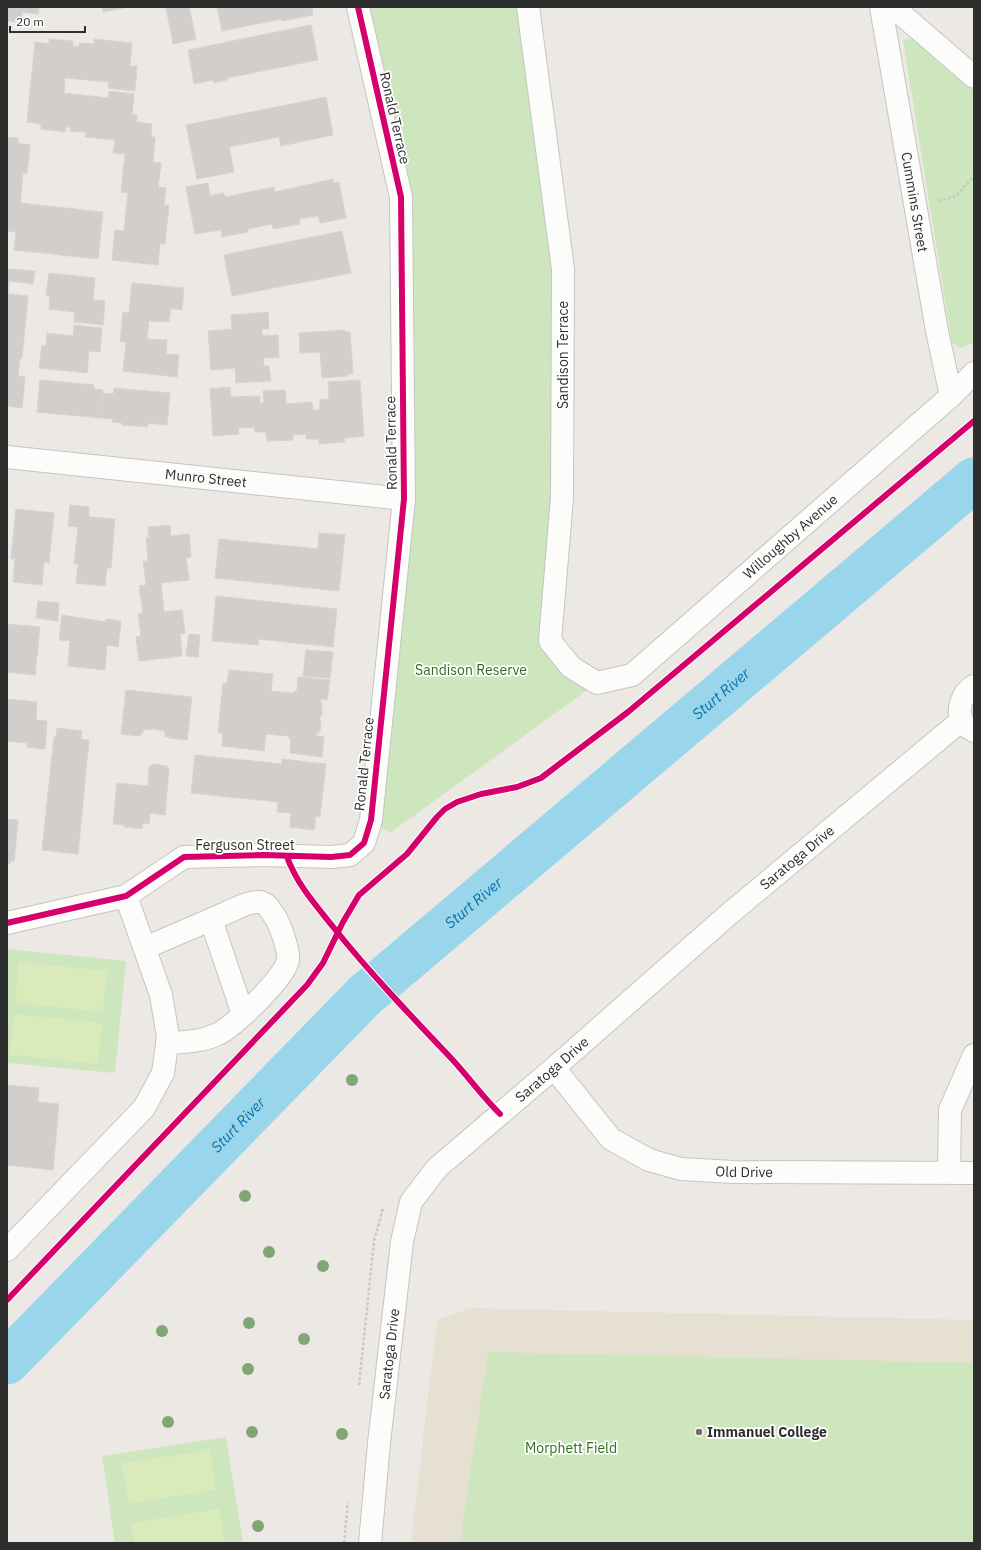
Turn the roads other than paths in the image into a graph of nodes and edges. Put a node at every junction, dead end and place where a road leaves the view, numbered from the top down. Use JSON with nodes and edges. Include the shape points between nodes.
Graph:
{"nodes":[{"id":1,"x":358,"y":7,"type":"edge"},
{"id":2,"x":528,"y":7,"type":"edge"},
{"id":3,"x":881,"y":7,"type":"edge"},
{"id":4,"x":893,"y":7,"type":"edge"},
{"id":5,"x":974,"y":77,"type":"edge"},
{"id":6,"x":974,"y":374,"type":"edge"},
{"id":7,"x":951,"y":396,"type":"junction"},
{"id":8,"x":7,"y":457,"type":"edge"},
{"id":9,"x":404,"y":499,"type":"junction"},
{"id":10,"x":597,"y":683,"type":"joint"},
{"id":11,"x":974,"y":686,"type":"edge"},
{"id":12,"x":968,"y":726,"type":"edge"},
{"id":13,"x":331,"y":857,"type":"joint"},
{"id":14,"x":126,"y":896,"type":"junction"},
{"id":15,"x":212,"y":920,"type":"junction"},
{"id":16,"x":7,"y":923,"type":"edge"},
{"id":17,"x":145,"y":948,"type":"junction"},
{"id":18,"x":243,"y":1014,"type":"junction"},
{"id":19,"x":167,"y":1043,"type":"junction"},
{"id":20,"x":974,"y":1056,"type":"edge"},
{"id":21,"x":554,"y":1068,"type":"junction"},
{"id":22,"x":949,"y":1172,"type":"junction"},
{"id":23,"x":974,"y":1173,"type":"edge"},
{"id":24,"x":7,"y":1250,"type":"edge"},
{"id":25,"x":370,"y":1543,"type":"edge"}],
"edges":[{"from":1,"to":9,"type":"street","name":"Ronald Terrace","via":[[401,197]]},
{"from":2,"to":10,"type":"street","name":"Sandison Terrace","via":[[563,269],[562,498],[550,641],[571,667]]},
{"from":3,"to":7,"type":"street","name":"Cummins Street","via":[[937,331]]},
{"from":4,"to":5,"type":"street"},
{"from":6,"to":7,"type":"street","name":"Willoughby Avenue"},
{"from":7,"to":10,"type":"street","name":"Willoughby Avenue","via":[[632,675]]},
{"from":8,"to":9,"type":"street","name":"Munro Street"},
{"from":9,"to":13,"type":"street","name":"Ronald Terrace","via":[[371,820],[364,843],[350,855]]},
{"from":11,"to":12,"type":"street","via":[[961,700],[960,710]]},
{"from":12,"to":21,"type":"street","name":"Saratoga Drive","via":[[728,914]]},
{"from":13,"to":14,"type":"street","name":"Ferguson Street","via":[[184,857]]},
{"from":14,"to":16,"type":"street","name":"Ferguson Street"},
{"from":14,"to":17,"type":"street"},
{"from":15,"to":17,"type":"street"},
{"from":15,"to":18,"type":"street"},
{"from":15,"to":18,"type":"street","via":[[252,902],[266,904],[277,920],[288,952],[283,972]]},
{"from":17,"to":19,"type":"street","via":[[161,995]]},
{"from":18,"to":19,"type":"street","via":[[227,1029],[196,1042]]},
{"from":19,"to":24,"type":"street","via":[[163,1073],[144,1108]]},
{"from":20,"to":22,"type":"street","via":[[950,1110]]},
{"from":21,"to":22,"type":"street","name":"Old Drive","via":[[611,1139],[649,1160],[681,1169],[733,1172]]},
{"from":21,"to":25,"type":"street","name":"Saratoga Drive","via":[[436,1168],[411,1202],[402,1242]]},
{"from":22,"to":23,"type":"street","name":"Old Drive"}]}
